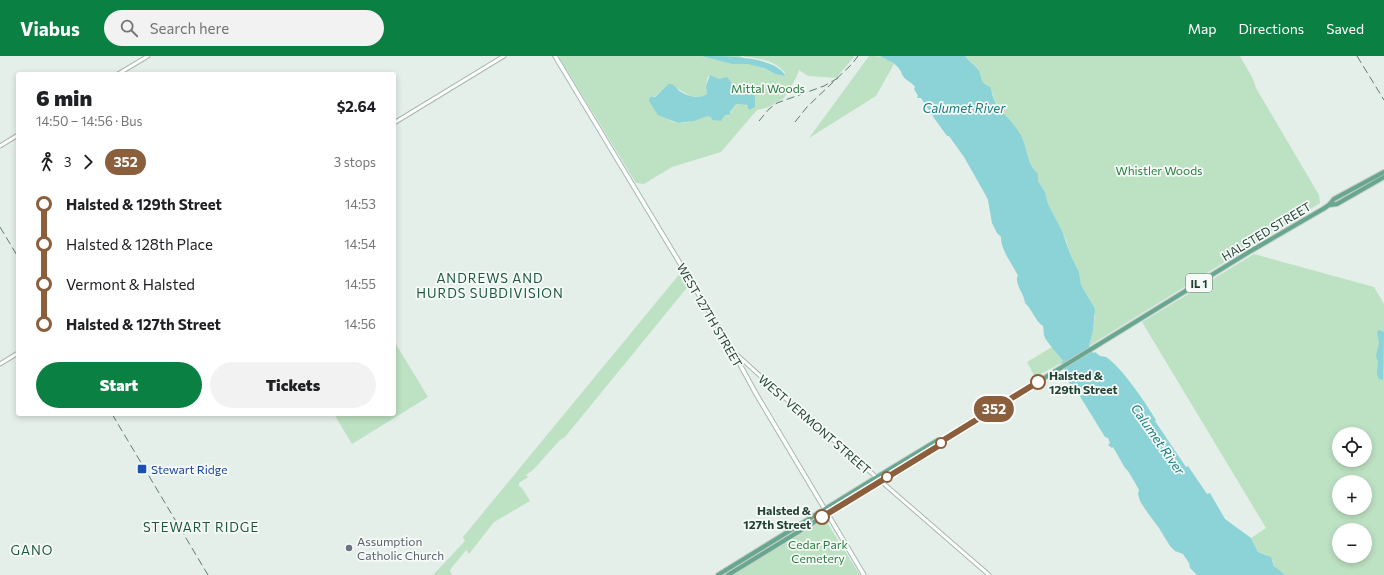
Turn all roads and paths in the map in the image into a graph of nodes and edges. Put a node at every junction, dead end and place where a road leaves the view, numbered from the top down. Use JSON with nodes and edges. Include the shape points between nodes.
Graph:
{"nodes":[{"id":1,"x":148,"y":56,"type":"edge"},
{"id":2,"x":504,"y":56,"type":"edge"},
{"id":3,"x":555,"y":56,"type":"edge"},
{"id":4,"x":121,"y":72,"type":"edge"},
{"id":5,"x":396,"y":123,"type":"edge"},
{"id":6,"x":16,"y":136,"type":"edge"},
{"id":7,"x":0,"y":146,"type":"edge"},
{"id":8,"x":1384,"y":172,"type":"edge"},
{"id":9,"x":1384,"y":177,"type":"edge"},
{"id":10,"x":1329,"y":205,"type":"junction"},
{"id":11,"x":733,"y":351,"type":"junction"},
{"id":12,"x":16,"y":354,"type":"edge"},
{"id":13,"x":0,"y":364,"type":"edge"},
{"id":14,"x":942,"y":441,"type":"junction"},
{"id":15,"x":876,"y":477,"type":"junction"},
{"id":16,"x":881,"y":481,"type":"junction"},
{"id":17,"x":826,"y":511,"type":"junction"},
{"id":18,"x":718,"y":575,"type":"edge"},
{"id":19,"x":728,"y":575,"type":"edge"},
{"id":20,"x":864,"y":575,"type":"edge"},
{"id":21,"x":989,"y":575,"type":"edge"}],
"edges":[{"from":1,"to":4,"type":"street"},
{"from":2,"to":5,"type":"street"},
{"from":3,"to":11,"type":"main road","name":"WEST 127TH STREET"},
{"from":6,"to":7,"type":"street"},
{"from":8,"to":10,"type":"main road","name":"HALSTED STREET","number":"IL 1","via":[[1334,199]]},
{"from":9,"to":10,"type":"main road","name":"HALSTED STREET","number":"IL 1","via":[[1338,204]]},
{"from":10,"to":14,"type":"main road","name":"HALSTED STREET","number":"IL 1"},
{"from":11,"to":15,"type":"street","name":"WEST VERMONT STREET"},
{"from":11,"to":17,"type":"main road","name":"WEST 127TH STREET","via":[[754,392]]},
{"from":12,"to":13,"type":"street"},
{"from":14,"to":15,"type":"main road","number":"IL 1","via":[[938,440]]},
{"from":14,"to":16,"type":"main road","via":[[940,445]]},
{"from":15,"to":16,"type":"street","name":"WEST VERMONT STREET"},
{"from":15,"to":17,"type":"main road","number":"IL 1"},
{"from":16,"to":17,"type":"main road","number":"IL 1"},
{"from":16,"to":21,"type":"street","name":"WEST VERMONT STREET"},
{"from":17,"to":18,"type":"main road","number":"IL 1"},
{"from":17,"to":19,"type":"main road","number":"IL 1"},
{"from":17,"to":20,"type":"main road","name":"WEST 127TH STREET"}]}
